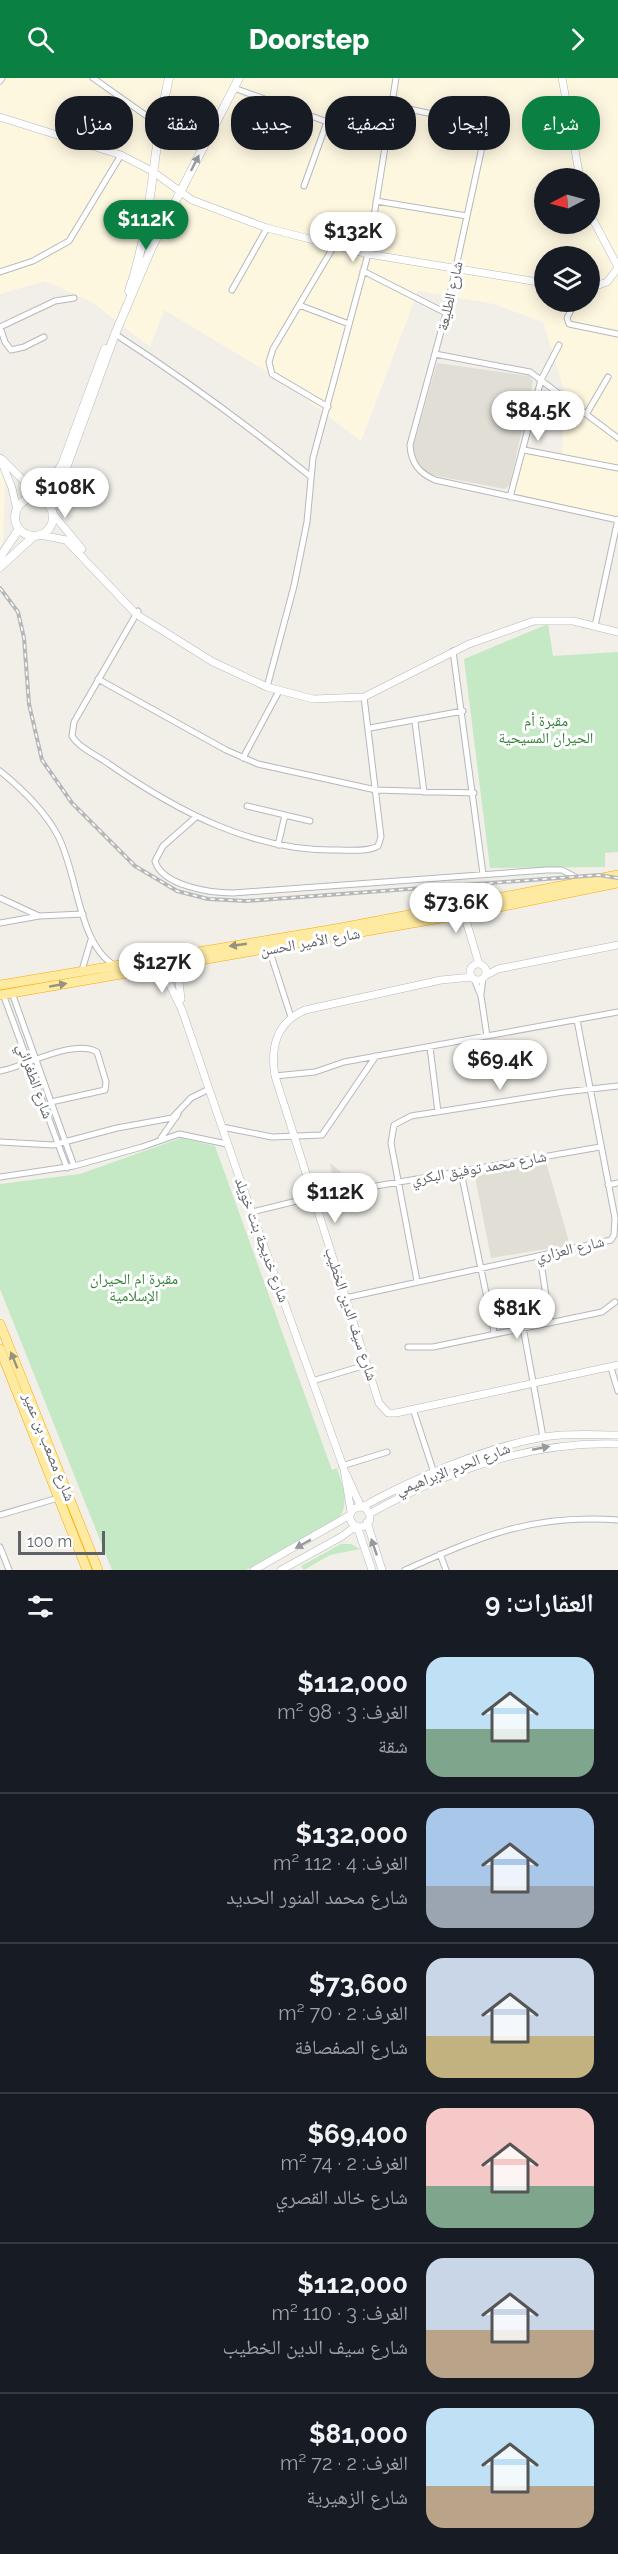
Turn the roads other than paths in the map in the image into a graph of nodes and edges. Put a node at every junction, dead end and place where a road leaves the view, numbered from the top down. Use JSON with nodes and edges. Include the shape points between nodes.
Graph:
{"nodes":[{"id":1,"x":93,"y":78,"type":"edge"},
{"id":2,"x":168,"y":78,"type":"edge"},
{"id":3,"x":239,"y":78,"type":"edge"},
{"id":4,"x":396,"y":78,"type":"edge"},
{"id":5,"x":562,"y":78,"type":"edge"},
{"id":6,"x":234,"y":88,"type":"junction"},
{"id":7,"x":164,"y":96,"type":"edge"},
{"id":8,"x":392,"y":96,"type":"edge"},
{"id":9,"x":416,"y":111,"type":"edge"},
{"id":10,"x":145,"y":115,"type":"edge"},
{"id":11,"x":0,"y":117,"type":"edge"},
{"id":12,"x":325,"y":121,"type":"edge"},
{"id":13,"x":325,"y":128,"type":"edge"},
{"id":14,"x":155,"y":150,"type":"edge"},
{"id":15,"x":384,"y":150,"type":"edge"},
{"id":16,"x":121,"y":155,"type":"junction"},
{"id":17,"x":578,"y":168,"type":"edge"},
{"id":18,"x":152,"y":171,"type":"junction"},
{"id":19,"x":304,"y":186,"type":"dead end"},
{"id":20,"x":180,"y":191,"type":"junction"},
{"id":21,"x":376,"y":201,"type":"junction"},
{"id":22,"x":467,"y":216,"type":"junction"},
{"id":23,"x":267,"y":228,"type":"junction"},
{"id":24,"x":145,"y":233,"type":"junction"},
{"id":25,"x":600,"y":233,"type":"edge"},
{"id":26,"x":156,"y":236,"type":"junction"},
{"id":27,"x":334,"y":246,"type":"junction"},
{"id":28,"x":368,"y":254,"type":"junction"},
{"id":29,"x":457,"y":268,"type":"junction"},
{"id":30,"x":618,"y":268,"type":"edge"},
{"id":31,"x":363,"y":271,"type":"junction"},
{"id":32,"x":0,"y":272,"type":"edge"},
{"id":33,"x":534,"y":281,"type":"edge"},
{"id":34,"x":600,"y":284,"type":"edge"},
{"id":35,"x":232,"y":290,"type":"dead end"},
{"id":36,"x":74,"y":298,"type":"dead end"},
{"id":37,"x":299,"y":305,"type":"junction"},
{"id":38,"x":570,"y":312,"type":"edge"},
{"id":39,"x":447,"y":313,"type":"junction"},
{"id":40,"x":349,"y":324,"type":"junction"},
{"id":41,"x":0,"y":327,"type":"edge"},
{"id":42,"x":115,"y":334,"type":"junction"},
{"id":43,"x":618,"y":334,"type":"edge"},
{"id":44,"x":44,"y":337,"type":"dead end"},
{"id":45,"x":559,"y":345,"type":"dead end"},
{"id":46,"x":435,"y":354,"type":"junction"},
{"id":47,"x":608,"y":377,"type":"dead end"},
{"id":48,"x":541,"y":380,"type":"junction"},
{"id":49,"x":328,"y":407,"type":"junction"},
{"id":50,"x":587,"y":413,"type":"junction"},
{"id":51,"x":618,"y":438,"type":"edge"},
{"id":52,"x":524,"y":450,"type":"junction"},
{"id":53,"x":0,"y":457,"type":"edge"},
{"id":54,"x":618,"y":468,"type":"edge"},
{"id":55,"x":310,"y":476,"type":"junction"},
{"id":56,"x":510,"y":497,"type":"junction"},
{"id":57,"x":35,"y":499,"type":"junction"},
{"id":58,"x":17,"y":510,"type":"junction"},
{"id":59,"x":52,"y":511,"type":"junction"},
{"id":60,"x":618,"y":520,"type":"edge"},
{"id":61,"x":19,"y":529,"type":"junction"},
{"id":62,"x":37,"y":536,"type":"junction"},
{"id":63,"x":0,"y":557,"type":"edge"},
{"id":64,"x":0,"y":567,"type":"edge"},
{"id":65,"x":137,"y":613,"type":"junction"},
{"id":66,"x":596,"y":624,"type":"junction"},
{"id":67,"x":618,"y":627,"type":"edge"},
{"id":68,"x":618,"y":632,"type":"edge"},
{"id":69,"x":453,"y":651,"type":"junction"},
{"id":70,"x":98,"y":679,"type":"junction"},
{"id":71,"x":267,"y":687,"type":"junction"},
{"id":72,"x":279,"y":691,"type":"junction"},
{"id":73,"x":364,"y":697,"type":"junction"},
{"id":74,"x":463,"y":711,"type":"junction"},
{"id":75,"x":415,"y":722,"type":"junction"},
{"id":76,"x":369,"y":728,"type":"junction"},
{"id":77,"x":243,"y":758,"type":"junction"},
{"id":78,"x":0,"y":771,"type":"edge"},
{"id":79,"x":376,"y":790,"type":"junction"},
{"id":80,"x":424,"y":792,"type":"junction"},
{"id":81,"x":474,"y":793,"type":"junction"},
{"id":82,"x":247,"y":806,"type":"dead end"},
{"id":83,"x":285,"y":815,"type":"junction"},
{"id":84,"x":196,"y":817,"type":"junction"},
{"id":85,"x":310,"y":821,"type":"dead end"},
{"id":86,"x":278,"y":845,"type":"junction"},
{"id":87,"x":483,"y":874,"type":"junction"},
{"id":88,"x":618,"y":875,"type":"edge"},
{"id":89,"x":583,"y":881,"type":"junction"},
{"id":90,"x":618,"y":883,"type":"edge"},
{"id":91,"x":0,"y":898,"type":"edge"},
{"id":92,"x":83,"y":914,"type":"junction"},
{"id":93,"x":464,"y":914,"type":"junction"},
{"id":94,"x":39,"y":916,"type":"junction"},
{"id":95,"x":0,"y":923,"type":"edge"},
{"id":96,"x":91,"y":940,"type":"junction"},
{"id":97,"x":618,"y":945,"type":"edge"},
{"id":98,"x":269,"y":949,"type":"junction"},
{"id":99,"x":114,"y":965,"type":"junction"},
{"id":100,"x":177,"y":965,"type":"junction"},
{"id":101,"x":161,"y":967,"type":"junction"},
{"id":102,"x":476,"y":967,"type":"junction"},
{"id":103,"x":498,"y":969,"type":"junction"},
{"id":104,"x":82,"y":971,"type":"junction"},
{"id":105,"x":457,"y":977,"type":"junction"},
{"id":106,"x":484,"y":977,"type":"junction"},
{"id":107,"x":473,"y":978,"type":"junction"},
{"id":108,"x":4,"y":992,"type":"edge"},
{"id":109,"x":481,"y":996,"type":"junction"},
{"id":110,"x":182,"y":1010,"type":"junction"},
{"id":111,"x":618,"y":1012,"type":"edge"},
{"id":112,"x":291,"y":1017,"type":"junction"},
{"id":113,"x":578,"y":1020,"type":"junction"},
{"id":114,"x":487,"y":1036,"type":"junction"},
{"id":115,"x":430,"y":1047,"type":"junction"},
{"id":116,"x":376,"y":1056,"type":"junction"},
{"id":117,"x":35,"y":1059,"type":"junction"},
{"id":118,"x":28,"y":1063,"type":"junction"},
{"id":119,"x":0,"y":1071,"type":"edge"},
{"id":120,"x":275,"y":1076,"type":"junction"},
{"id":121,"x":618,"y":1086,"type":"edge"},
{"id":122,"x":589,"y":1088,"type":"junction"},
{"id":123,"x":209,"y":1089,"type":"junction"},
{"id":124,"x":51,"y":1102,"type":"junction"},
{"id":125,"x":438,"y":1112,"type":"junction"},
{"id":126,"x":178,"y":1113,"type":"junction"},
{"id":127,"x":222,"y":1127,"type":"junction"},
{"id":128,"x":295,"y":1137,"type":"junction"},
{"id":129,"x":66,"y":1141,"type":"junction"},
{"id":130,"x":0,"y":1142,"type":"edge"},
{"id":131,"x":158,"y":1142,"type":"junction"},
{"id":132,"x":58,"y":1144,"type":"junction"},
{"id":133,"x":227,"y":1144,"type":"junction"},
{"id":134,"x":600,"y":1147,"type":"junction"},
{"id":135,"x":74,"y":1166,"type":"junction"},
{"id":136,"x":67,"y":1168,"type":"junction"},
{"id":137,"x":461,"y":1172,"type":"junction"},
{"id":138,"x":0,"y":1177,"type":"edge"},
{"id":139,"x":398,"y":1182,"type":"junction"},
{"id":140,"x":618,"y":1183,"type":"edge"},
{"id":141,"x":608,"y":1185,"type":"junction"},
{"id":142,"x":313,"y":1197,"type":"junction"},
{"id":143,"x":252,"y":1212,"type":"junction"},
{"id":144,"x":611,"y":1240,"type":"junction"},
{"id":145,"x":618,"y":1242,"type":"edge"},
{"id":146,"x":540,"y":1256,"type":"junction"},
{"id":147,"x":481,"y":1267,"type":"junction"},
{"id":148,"x":417,"y":1281,"type":"junction"},
{"id":149,"x":345,"y":1298,"type":"junction"},
{"id":150,"x":615,"y":1302,"type":"dead end"},
{"id":151,"x":550,"y":1322,"type":"junction"},
{"id":152,"x":0,"y":1324,"type":"edge"},
{"id":153,"x":523,"y":1327,"type":"junction"},
{"id":154,"x":494,"y":1332,"type":"junction"},
{"id":155,"x":408,"y":1347,"type":"dead end"},
{"id":156,"x":0,"y":1349,"type":"edge"},
{"id":157,"x":366,"y":1365,"type":"junction"},
{"id":158,"x":614,"y":1367,"type":"edge"},
{"id":159,"x":312,"y":1381,"type":"junction"},
{"id":160,"x":534,"y":1383,"type":"junction"},
{"id":161,"x":618,"y":1391,"type":"edge"},
{"id":162,"x":413,"y":1409,"type":"junction"},
{"id":163,"x":618,"y":1436,"type":"edge"},
{"id":164,"x":543,"y":1437,"type":"junction"},
{"id":165,"x":618,"y":1444,"type":"edge"},
{"id":166,"x":387,"y":1452,"type":"dead end"},
{"id":167,"x":343,"y":1467,"type":"junction"},
{"id":168,"x":434,"y":1473,"type":"junction"},
{"id":169,"x":58,"y":1498,"type":"junction"},
{"id":170,"x":361,"y":1507,"type":"junction"},
{"id":171,"x":350,"y":1514,"type":"junction"},
{"id":172,"x":369,"y":1514,"type":"junction"},
{"id":173,"x":0,"y":1515,"type":"edge"},
{"id":174,"x":618,"y":1520,"type":"edge"},
{"id":175,"x":368,"y":1522,"type":"junction"},
{"id":176,"x":357,"y":1526,"type":"junction"},
{"id":177,"x":0,"y":1547,"type":"edge"},
{"id":178,"x":440,"y":1554,"type":"junction"},
{"id":179,"x":9,"y":1570,"type":"edge"},
{"id":180,"x":87,"y":1570,"type":"edge"},
{"id":181,"x":98,"y":1570,"type":"edge"},
{"id":182,"x":254,"y":1570,"type":"edge"},
{"id":183,"x":281,"y":1570,"type":"edge"},
{"id":184,"x":372,"y":1570,"type":"edge"},
{"id":185,"x":382,"y":1570,"type":"edge"},
{"id":186,"x":405,"y":1570,"type":"edge"},
{"id":187,"x":446,"y":1570,"type":"edge"}],
"edges":[{"from":1,"to":10,"type":"street"},
{"from":2,"to":7,"type":"main road"},
{"from":3,"to":6,"type":"main road"},
{"from":4,"to":8,"type":"street"},
{"from":5,"to":17,"type":"street"},
{"from":6,"to":12,"type":"street"},
{"from":20,"to":6,"type":"main road","one_way":true},
{"from":9,"to":22,"type":"street","name":"شارع الطليعة","via":[[481,126],[482,147]]},
{"from":11,"to":16,"type":"street"},
{"from":13,"to":19,"type":"street"},
{"from":14,"to":18,"type":"main road"},
{"from":15,"to":21,"type":"street"},
{"from":16,"to":18,"type":"street"},
{"from":16,"to":32,"type":"street","via":[[69,241],[33,261]]},
{"from":18,"to":20,"type":"street"},
{"from":18,"to":24,"type":"main road"},
{"from":20,"to":23,"type":"street","via":[[192,200]]},
{"from":20,"to":26,"type":"main road"},
{"from":21,"to":22,"type":"street"},
{"from":21,"to":28,"type":"street"},
{"from":22,"to":29,"type":"street","name":"شارع الطليعة"},
{"from":23,"to":27,"type":"street"},
{"from":23,"to":35,"type":"street"},
{"from":24,"to":26,"type":"main road","via":[[151,239]]},
{"from":24,"to":57,"type":"main road","via":[[126,298],[62,465]]},
{"from":25,"to":30,"type":"street"},
{"from":26,"to":42,"type":"main road"},
{"from":27,"to":28,"type":"street"},
{"from":27,"to":37,"type":"street"},
{"from":28,"to":29,"type":"street"},
{"from":28,"to":31,"type":"street"},
{"from":29,"to":33,"type":"street"},
{"from":29,"to":39,"type":"street","name":"شارع الطليعة"},
{"from":30,"to":34,"type":"street"},
{"from":31,"to":39,"type":"street"},
{"from":31,"to":40,"type":"street"},
{"from":36,"to":41,"type":"street","via":[[55,301]]},
{"from":37,"to":40,"type":"street"},
{"from":37,"to":49,"type":"street","via":[[270,355],[269,368],[272,374]]},
{"from":38,"to":43,"type":"street","via":[[569,324]]},
{"from":39,"to":46,"type":"street","name":"شارع الطليعة"},
{"from":40,"to":49,"type":"street"},
{"from":41,"to":44,"type":"street","via":[[11,350]]},
{"from":42,"to":55,"type":"street","via":[[237,417]]},
{"from":42,"to":59,"type":"main road"},
{"from":45,"to":48,"type":"street"},
{"from":46,"to":48,"type":"street","via":[[530,372]]},
{"from":46,"to":56,"type":"street","name":"شارع الطليعة","via":[[410,445],[413,463],[435,480]]},
{"from":47,"to":50,"type":"street"},
{"from":48,"to":50,"type":"street"},
{"from":48,"to":52,"type":"street"},
{"from":49,"to":55,"type":"street"},
{"from":50,"to":51,"type":"street"},
{"from":52,"to":54,"type":"street"},
{"from":52,"to":56,"type":"street"},
{"from":53,"to":57,"type":"street"},
{"from":53,"to":58,"type":"street"},
{"from":55,"to":71,"type":"street","via":[[307,522],[294,586]]},
{"from":56,"to":60,"type":"street"},
{"from":57,"to":58,"type":"main road","via":[[25,501]]},
{"from":57,"to":59,"type":"main road"},
{"from":58,"to":61,"type":"main road"},
{"from":59,"to":62,"type":"main road","via":[[50,527]]},
{"from":59,"to":65,"type":"street"},
{"from":60,"to":66,"type":"street"},
{"from":61,"to":62,"type":"main road"},
{"from":61,"to":63,"type":"main road"},
{"from":62,"to":64,"type":"main road"},
{"from":62,"to":65,"type":"street","via":[[66,540]]},
{"from":65,"to":70,"type":"street"},
{"from":65,"to":71,"type":"street","via":[[213,662]]},
{"from":66,"to":67,"type":"street"},
{"from":66,"to":68,"type":"street"},
{"from":66,"to":69,"type":"street","via":[[555,619],[534,621]]},
{"from":69,"to":73,"type":"street"},
{"from":69,"to":74,"type":"street"},
{"from":70,"to":77,"type":"street"},
{"from":70,"to":84,"type":"street","via":[[72,727],[74,740]]},
{"from":71,"to":72,"type":"street"},
{"from":72,"to":73,"type":"street","via":[[313,699]]},
{"from":72,"to":77,"type":"street"},
{"from":73,"to":76,"type":"street"},
{"from":74,"to":75,"type":"street"},
{"from":74,"to":81,"type":"street"},
{"from":75,"to":76,"type":"street"},
{"from":75,"to":80,"type":"street"},
{"from":76,"to":79,"type":"street"},
{"from":77,"to":79,"type":"street"},
{"from":78,"to":92,"type":"street","via":[[24,792],[58,837]]},
{"from":79,"to":80,"type":"street"},
{"from":79,"to":86,"type":"street","via":[[381,842],[376,848],[327,851]]},
{"from":80,"to":81,"type":"street"},
{"from":81,"to":87,"type":"street"},
{"from":82,"to":83,"type":"street"},
{"from":83,"to":85,"type":"street"},
{"from":83,"to":86,"type":"street"},
{"from":84,"to":86,"type":"street"},
{"from":84,"to":87,"type":"street","via":[[158,851],[155,861],[170,878],[204,891],[233,893]]},
{"from":87,"to":89,"type":"street","via":[[557,870]]},
{"from":88,"to":89,"type":"highway","name":"شارع الأمير الحسن"},
{"from":89,"to":99,"type":"highway","name":"شارع الأمير الحسن","one_way":true,"via":[[341,928]]},
{"from":90,"to":93,"type":"highway","name":"شارع الأمير الحسن"},
{"from":91,"to":94,"type":"street"},
{"from":92,"to":94,"type":"street"},
{"from":92,"to":96,"type":"street"},
{"from":93,"to":98,"type":"highway","name":"شارع الأمير الحسن"},
{"from":93,"to":102,"type":"street"},
{"from":94,"to":95,"type":"street"},
{"from":96,"to":99,"type":"street","via":[[100,955]]},
{"from":96,"to":104,"type":"street"},
{"from":97,"to":103,"type":"street"},
{"from":98,"to":100,"type":"highway","name":"شارع الأمير الحسن"},
{"from":98,"to":112,"type":"street"},
{"from":99,"to":104,"type":"highway","name":"شارع الأمير الحسن"},
{"from":100,"to":101,"type":"highway","name":"شارع الأمير الحسن"},
{"from":100,"to":110,"type":"street","name":"شارع خديجة بنت خويلد"},
{"from":108,"to":101,"type":"highway","name":"شارع الأمير الحسن","one_way":true},
{"from":101,"to":110,"type":"street","name":"شارع خديجة بنت خويلد"},
{"from":102,"to":103,"type":"street"},
{"from":102,"to":105,"type":"street"},
{"from":102,"to":106,"type":"street"},
{"from":102,"to":107,"type":"street"},
{"from":103,"to":106,"type":"street"},
{"from":104,"to":108,"type":"highway","name":"شارع الأمير الحسن"},
{"from":105,"to":107,"type":"street"},
{"from":105,"to":112,"type":"street","via":[[305,1010]]},
{"from":106,"to":107,"type":"street"},
{"from":106,"to":109,"type":"street"},
{"from":107,"to":109,"type":"street"},
{"from":108,"to":117,"type":"street","name":"شارع الطغرائي"},
{"from":108,"to":118,"type":"street","name":"شارع الطغرائي"},
{"from":109,"to":114,"type":"street"},
{"from":110,"to":123,"type":"street","name":"شارع خديجة بنت خويلد"},
{"from":111,"to":113,"type":"street"},
{"from":112,"to":120,"type":"street","name":"شارع سيف الدين الخطيب","via":[[275,1040]]},
{"from":113,"to":114,"type":"street"},
{"from":113,"to":122,"type":"street","name":"شارع العزاري"},
{"from":114,"to":115,"type":"street"},
{"from":115,"to":116,"type":"street"},
{"from":115,"to":125,"type":"street"},
{"from":116,"to":120,"type":"street","via":[[315,1072]]},
{"from":116,"to":128,"type":"street","via":[[322,1135]]},
{"from":117,"to":118,"type":"street"},
{"from":117,"to":124,"type":"street","name":"شارع الطغرائي"},
{"from":117,"to":124,"type":"street","via":[[88,1049],[100,1057],[105,1090]]},
{"from":118,"to":119,"type":"street"},
{"from":118,"to":132,"type":"street","name":"شارع الطغرائي"},
{"from":120,"to":128,"type":"street","name":"شارع سيف الدين الخطيب"},
{"from":121,"to":122,"type":"street"},
{"from":122,"to":125,"type":"street"},
{"from":122,"to":134,"type":"street","name":"شارع العزاري"},
{"from":123,"to":126,"type":"street","via":[[191,1098]]},
{"from":123,"to":127,"type":"street","name":"شارع خديجة بنت خويلد"},
{"from":124,"to":129,"type":"street","name":"شارع الطغرائي"},
{"from":125,"to":139,"type":"street","via":[[406,1118],[394,1125],[391,1143]]},
{"from":126,"to":129,"type":"street","via":[[172,1118]]},
{"from":126,"to":131,"type":"street"},
{"from":127,"to":128,"type":"street","via":[[267,1137]]},
{"from":127,"to":133,"type":"street","name":"شارع خديجة بنت خويلد"},
{"from":128,"to":142,"type":"street","name":"شارع سيف الدين الخطيب"},
{"from":129,"to":132,"type":"street"},
{"from":129,"to":135,"type":"street","name":"شارع الطغرائي"},
{"from":130,"to":132,"type":"street"},
{"from":131,"to":133,"type":"street","via":[[179,1134]]},
{"from":131,"to":135,"type":"street"},
{"from":132,"to":136,"type":"street","name":"شارع الطغرائي"},
{"from":133,"to":143,"type":"street","name":"شارع خديجة بنت خويلد"},
{"from":134,"to":137,"type":"street","name":"شارع محمد توفيق البكري"},
{"from":134,"to":141,"type":"street","name":"شارع العزاري"},
{"from":135,"to":136,"type":"street"},
{"from":136,"to":138,"type":"street"},
{"from":137,"to":139,"type":"street","name":"شارع محمد توفيق البكري"},
{"from":137,"to":147,"type":"street"},
{"from":139,"to":142,"type":"street","name":"شارع محمد توفيق البكري"},
{"from":139,"to":148,"type":"street"},
{"from":140,"to":141,"type":"street"},
{"from":141,"to":144,"type":"street","name":"شارع العزاري","via":[[615,1227]]},
{"from":142,"to":143,"type":"street","name":"شارع محمد توفيق البكري"},
{"from":142,"to":149,"type":"street","name":"شارع سيف الدين الخطيب"},
{"from":143,"to":159,"type":"street","name":"شارع خديجة بنت خويلد"},
{"from":144,"to":145,"type":"street"},
{"from":144,"to":146,"type":"street","name":"شارع العزاري"},
{"from":146,"to":147,"type":"street","name":"شارع العزاري"},
{"from":146,"to":151,"type":"street"},
{"from":147,"to":148,"type":"street","name":"شارع العزاري"},
{"from":147,"to":154,"type":"street"},
{"from":148,"to":149,"type":"street","name":"شارع العزاري"},
{"from":149,"to":157,"type":"street","name":"شارع سيف الدين الخطيب"},
{"from":150,"to":151,"type":"street","via":[[603,1312]]},
{"from":151,"to":153,"type":"street"},
{"from":181,"to":152,"type":"highway","name":"شارع مصعب بن عمير","one_way":true},
{"from":153,"to":154,"type":"street"},
{"from":153,"to":160,"type":"street"},
{"from":154,"to":155,"type":"street","via":[[433,1347]]},
{"from":156,"to":169,"type":"highway","name":"شارع مصعب بن عمير"},
{"from":157,"to":159,"type":"street"},
{"from":157,"to":162,"type":"street","name":"شارع سيف الدين الخطيب","via":[[383,1410],[388,1413]]},
{"from":158,"to":160,"type":"street","name":"شارع سيف الدين الخطيب"},
{"from":158,"to":161,"type":"street"},
{"from":159,"to":167,"type":"street","name":"شارع خديجة بنت خويلد"},
{"from":160,"to":162,"type":"street","name":"شارع سيف الدين الخطيب"},
{"from":160,"to":164,"type":"street"},
{"from":162,"to":168,"type":"street"},
{"from":163,"to":164,"type":"street","name":"شارع الحرم الإبراهيمي"},
{"from":164,"to":168,"type":"street","name":"شارع الحرم الإبراهيمي"},
{"from":172,"to":165,"type":"street","name":"شارع الحرم الإبراهيمي","one_way":true,"via":[[491,1459],[562,1444]]},
{"from":166,"to":167,"type":"street"},
{"from":167,"to":170,"type":"street","name":"شارع خديجة بنت خويلد"},
{"from":167,"to":171,"type":"street","name":"شارع خديجة بنت خويلد"},
{"from":168,"to":170,"type":"street","name":"شارع الحرم الإبراهيمي"},
{"from":169,"to":173,"type":"street"},
{"from":169,"to":180,"type":"highway","name":"شارع مصعب بن عمير"},
{"from":170,"to":171,"type":"street","name":"شارع الحرم الإبراهيمي"},
{"from":170,"to":172,"type":"street"},
{"from":171,"to":176,"type":"street","name":"شارع خديجة بنت خويلد"},
{"from":171,"to":182,"type":"street","one_way":true},
{"from":172,"to":175,"type":"street"},
{"from":174,"to":178,"type":"street","via":[[527,1523]]},
{"from":175,"to":176,"type":"street"},
{"from":185,"to":175,"type":"street","one_way":true},
{"from":176,"to":183,"type":"street"},
{"from":176,"to":184,"type":"street"},
{"from":177,"to":179,"type":"street"},
{"from":178,"to":186,"type":"street"},
{"from":178,"to":187,"type":"street"}]}
